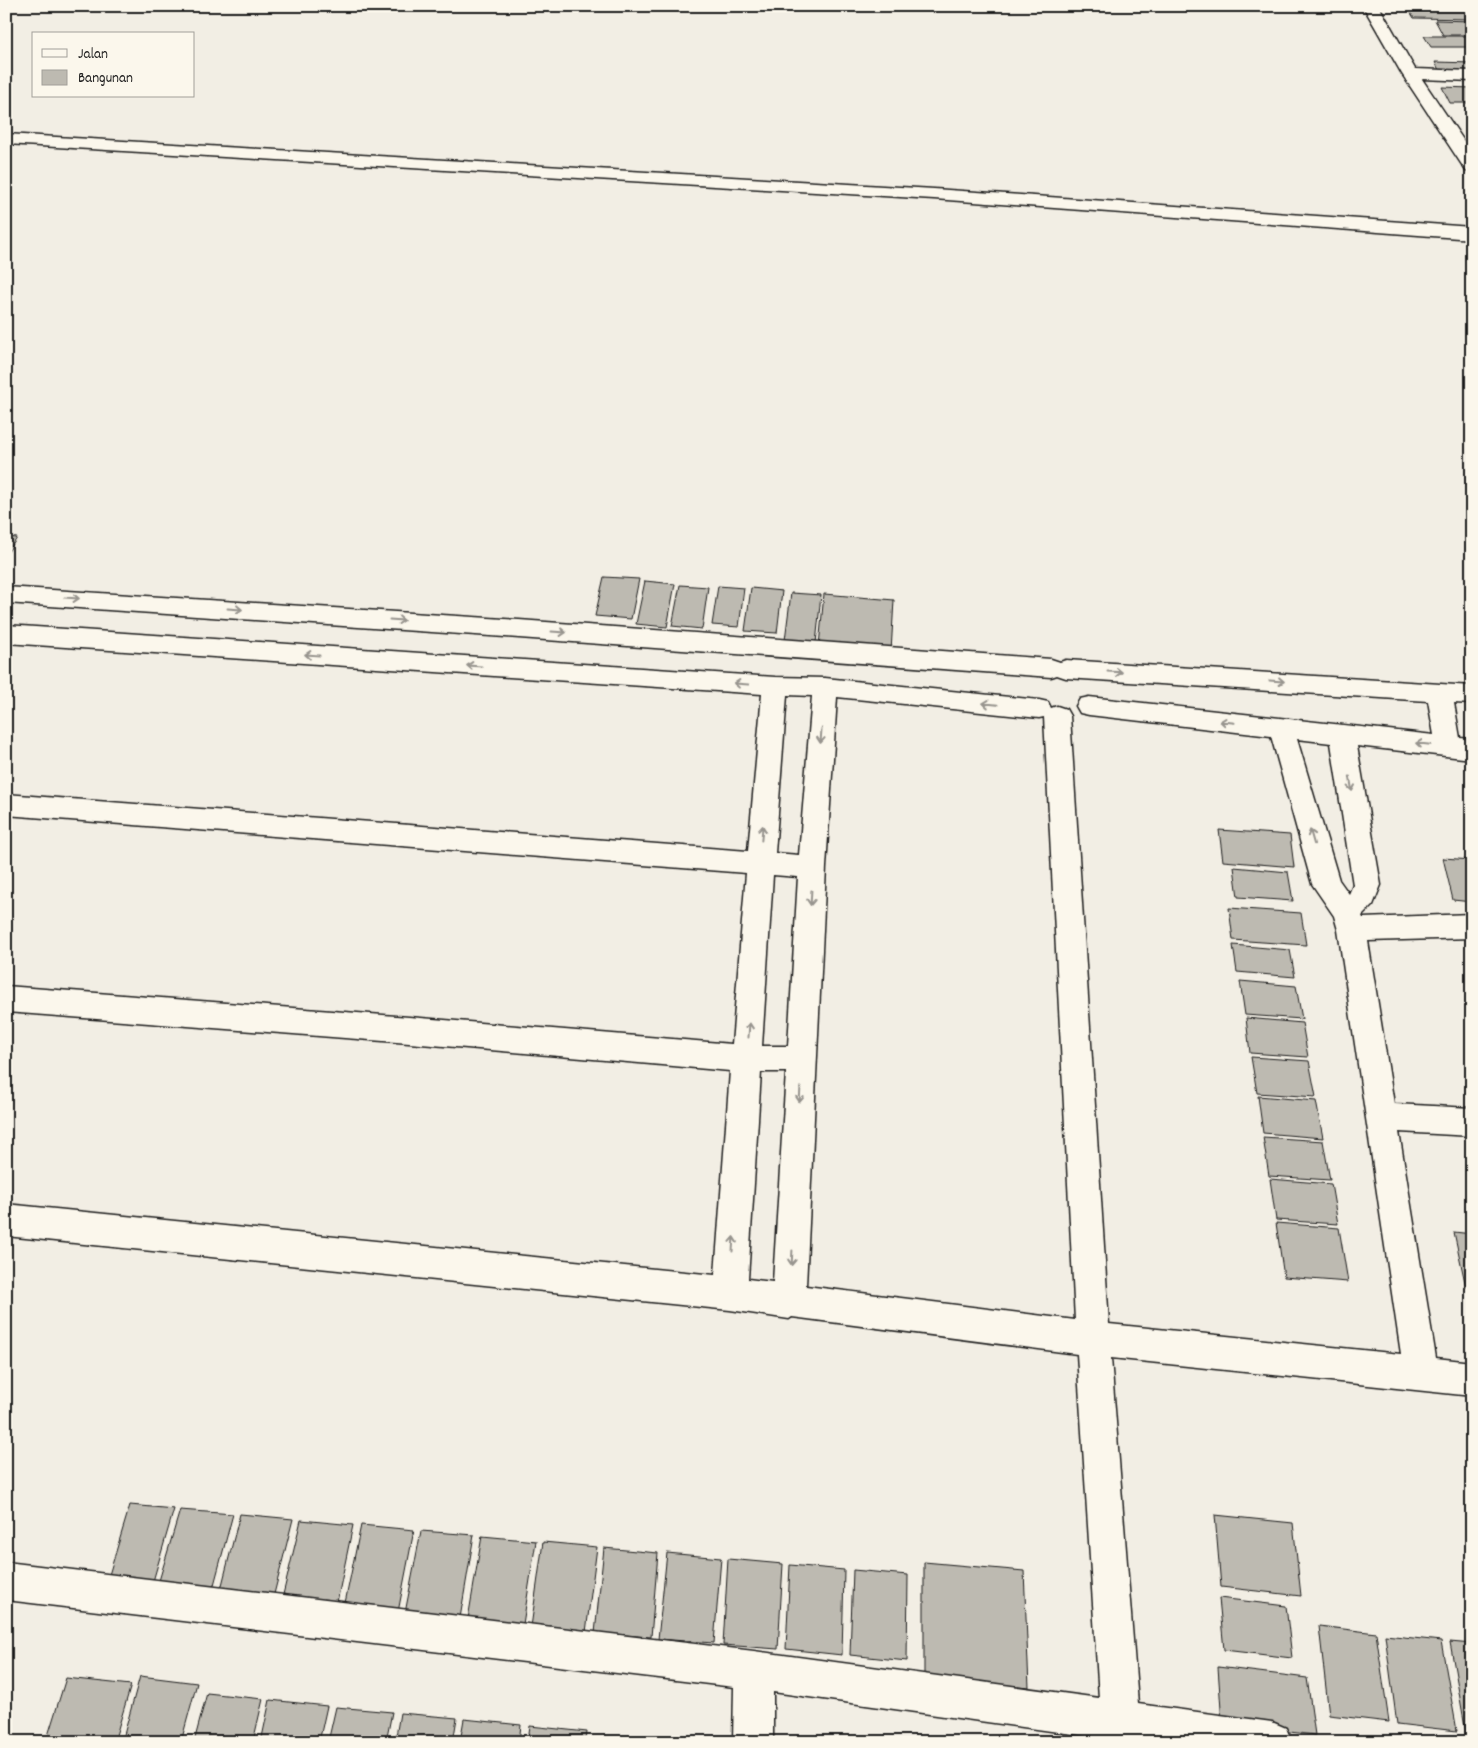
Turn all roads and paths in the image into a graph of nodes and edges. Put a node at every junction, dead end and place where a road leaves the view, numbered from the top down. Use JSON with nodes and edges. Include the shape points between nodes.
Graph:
{"nodes":[{"id":1,"x":1371,"y":6,"type":"edge"},
{"id":2,"x":1410,"y":74,"type":"junction"},
{"id":3,"x":1472,"y":76,"type":"edge"},
{"id":4,"x":6,"y":139,"type":"edge"},
{"id":5,"x":1472,"y":168,"type":"edge"},
{"id":6,"x":1472,"y":233,"type":"edge"},
{"id":7,"x":6,"y":594,"type":"edge"},
{"id":8,"x":44,"y":596,"type":"junction"},
{"id":9,"x":519,"y":629,"type":"junction"},
{"id":10,"x":14,"y":635,"type":"edge"},
{"id":11,"x":512,"y":668,"type":"junction"},
{"id":12,"x":1059,"y":669,"type":"junction"},
{"id":13,"x":776,"y":686,"type":"junction"},
{"id":14,"x":825,"y":688,"type":"junction"},
{"id":15,"x":1439,"y":692,"type":"junction"},
{"id":16,"x":1472,"y":695,"type":"edge"},
{"id":17,"x":1089,"y":706,"type":"junction"},
{"id":18,"x":1048,"y":712,"type":"junction"},
{"id":19,"x":1281,"y":728,"type":"junction"},
{"id":20,"x":1343,"y":736,"type":"junction"},
{"id":21,"x":1460,"y":748,"type":"edge"},
{"id":22,"x":6,"y":804,"type":"edge"},
{"id":23,"x":760,"y":864,"type":"junction"},
{"id":24,"x":812,"y":867,"type":"junction"},
{"id":25,"x":1350,"y":920,"type":"junction"},
{"id":26,"x":1472,"y":926,"type":"edge"},
{"id":27,"x":6,"y":999,"type":"edge"},
{"id":28,"x":747,"y":1059,"type":"junction"},
{"id":29,"x":802,"y":1059,"type":"junction"},
{"id":30,"x":1380,"y":1118,"type":"junction"},
{"id":31,"x":1472,"y":1122,"type":"edge"},
{"id":32,"x":6,"y":1220,"type":"edge"},
{"id":33,"x":730,"y":1293,"type":"junction"},
{"id":34,"x":790,"y":1302,"type":"junction"},
{"id":35,"x":1093,"y":1339,"type":"junction"},
{"id":36,"x":1421,"y":1373,"type":"junction"},
{"id":37,"x":1472,"y":1379,"type":"edge"},
{"id":38,"x":6,"y":1581,"type":"edge"},
{"id":39,"x":754,"y":1670,"type":"junction"},
{"id":40,"x":1119,"y":1731,"type":"edge"},
{"id":41,"x":753,"y":1742,"type":"edge"},
{"id":42,"x":1272,"y":1742,"type":"edge"}],
"edges":[{"from":1,"to":2,"type":"street"},
{"from":2,"to":3,"type":"street"},
{"from":2,"to":5,"type":"street"},
{"from":4,"to":6,"type":"street","via":[[934,194]]},
{"from":7,"to":8,"type":"street"},
{"from":8,"to":9,"type":"street","one_way":true},
{"from":8,"to":10,"type":"street"},
{"from":9,"to":11,"type":"street"},
{"from":9,"to":12,"type":"street","one_way":true},
{"from":11,"to":10,"type":"street","one_way":true},
{"from":13,"to":11,"type":"street","one_way":true},
{"from":12,"to":15,"type":"street","one_way":true},
{"from":12,"to":17,"type":"street","via":[[1083,678],[1092,692]]},
{"from":12,"to":18,"type":"street","via":[[1036,673],[1028,684],[1029,697]]},
{"from":13,"to":14,"type":"street"},
{"from":23,"to":13,"type":"street","one_way":true},
{"from":18,"to":14,"type":"street","one_way":true},
{"from":14,"to":24,"type":"street","one_way":true},
{"from":15,"to":16,"type":"street"},
{"from":15,"to":21,"type":"street"},
{"from":17,"to":18,"type":"street","via":[[1076,715]]},
{"from":19,"to":17,"type":"street","one_way":true},
{"from":18,"to":35,"type":"street"},
{"from":19,"to":20,"type":"street"},
{"from":25,"to":19,"type":"street","one_way":true,"via":[[1326,884]]},
{"from":21,"to":20,"type":"street","one_way":true},
{"from":20,"to":25,"type":"street","one_way":true,"via":[[1367,885],[1365,896]]},
{"from":22,"to":23,"type":"street"},
{"from":23,"to":24,"type":"street"},
{"from":28,"to":23,"type":"street","one_way":true},
{"from":24,"to":29,"type":"street","one_way":true},
{"from":25,"to":26,"type":"street"},
{"from":25,"to":30,"type":"street"},
{"from":27,"to":28,"type":"street"},
{"from":28,"to":29,"type":"street"},
{"from":33,"to":28,"type":"street","one_way":true},
{"from":29,"to":34,"type":"street","one_way":true},
{"from":30,"to":31,"type":"street"},
{"from":30,"to":36,"type":"street"},
{"from":32,"to":33,"type":"street"},
{"from":33,"to":34,"type":"street"},
{"from":34,"to":35,"type":"street"},
{"from":35,"to":36,"type":"street"},
{"from":35,"to":40,"type":"street"},
{"from":36,"to":37,"type":"street"},
{"from":38,"to":39,"type":"street"},
{"from":39,"to":40,"type":"street"},
{"from":39,"to":41,"type":"street"},
{"from":40,"to":42,"type":"street"}]}
